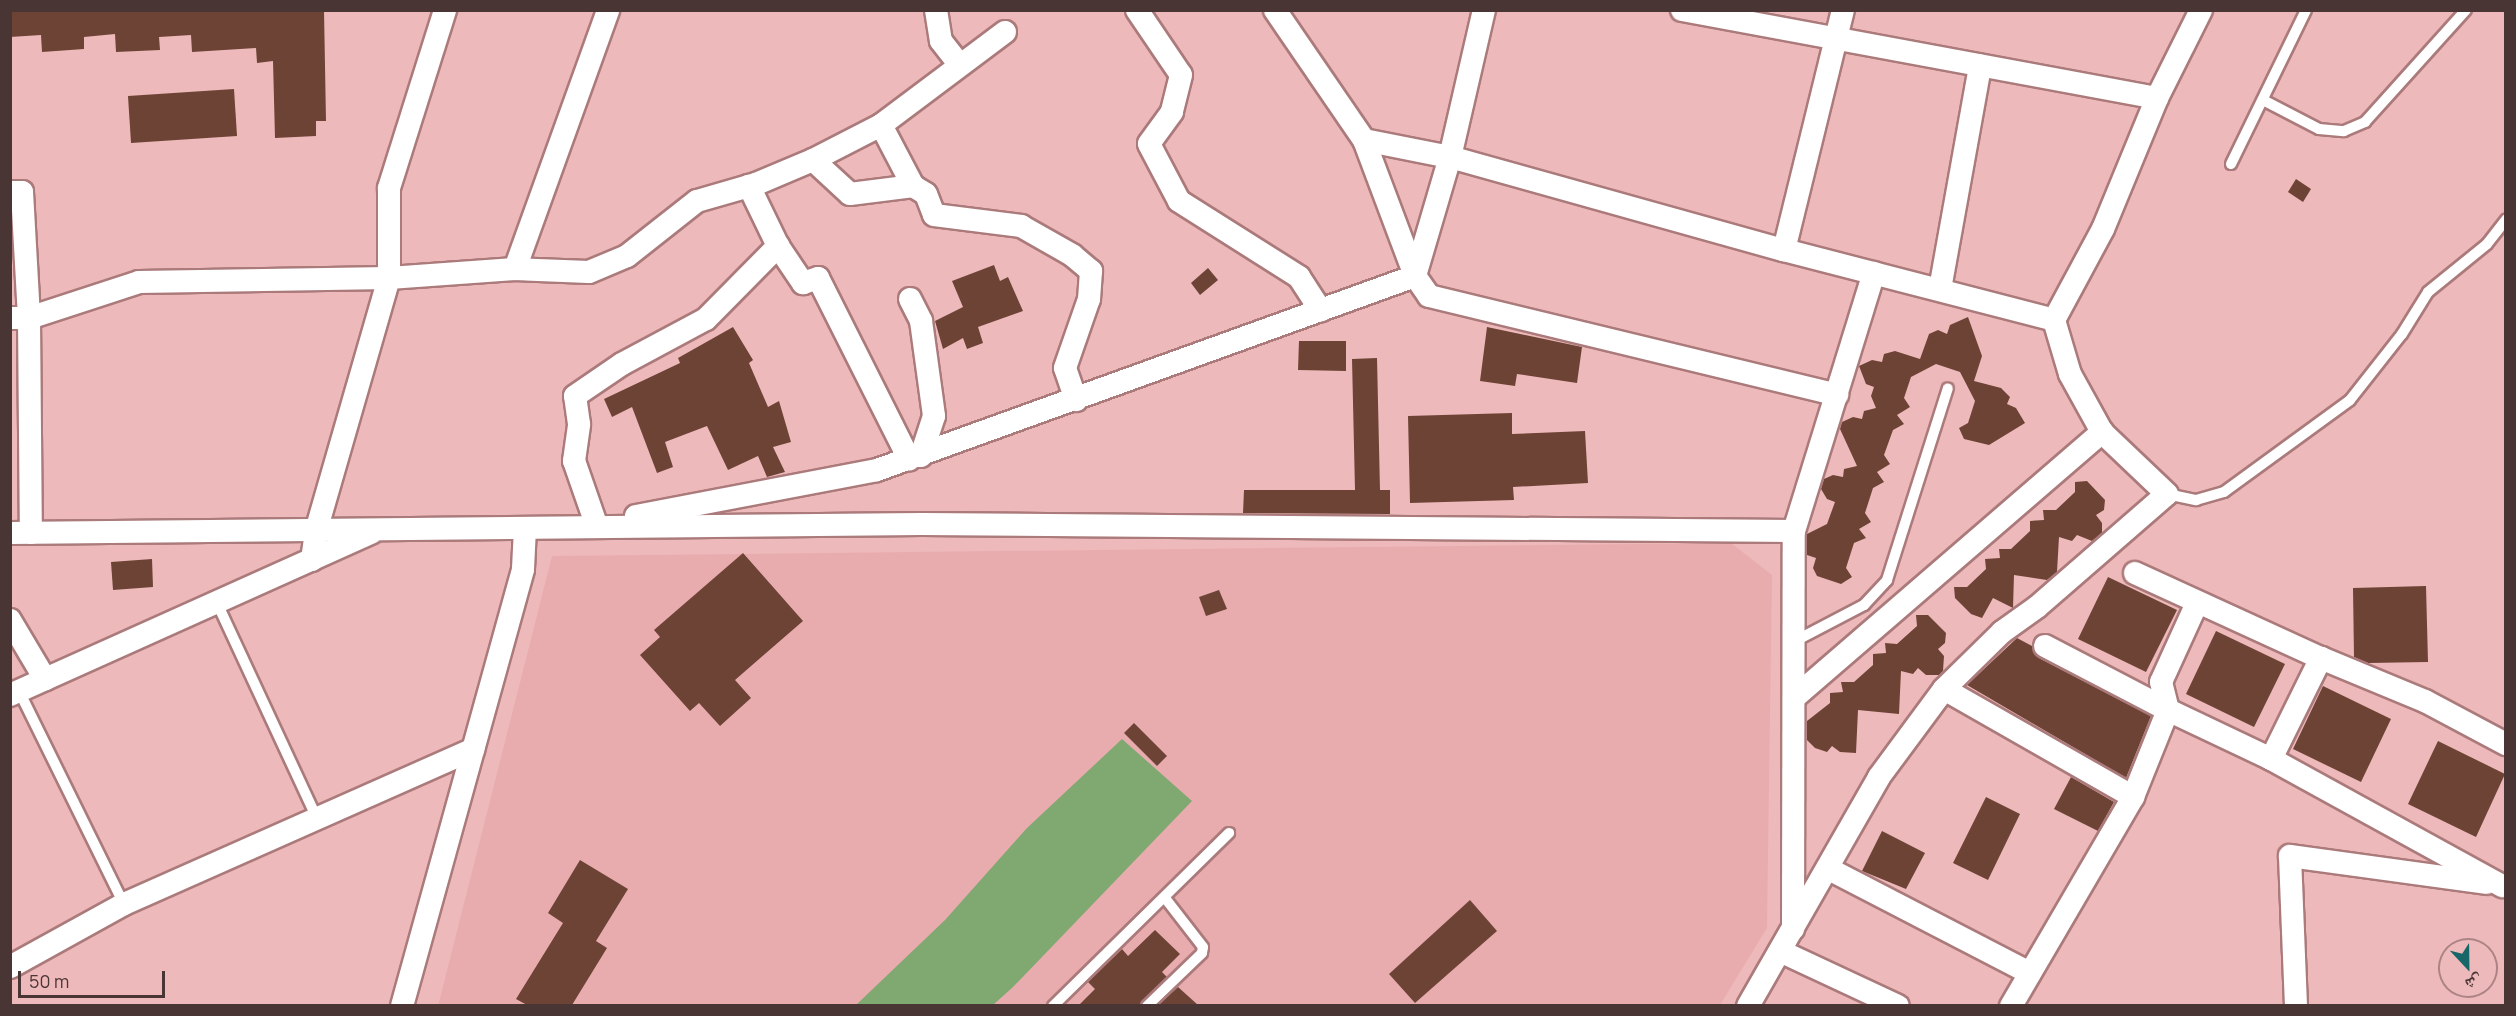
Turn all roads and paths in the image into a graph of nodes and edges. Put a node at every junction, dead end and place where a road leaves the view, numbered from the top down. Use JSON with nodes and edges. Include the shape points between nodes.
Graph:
{"nodes":[{"id":1,"x":445,"y":10,"type":"edge"},
{"id":2,"x":608,"y":10,"type":"edge"},
{"id":3,"x":936,"y":10,"type":"edge"},
{"id":4,"x":1137,"y":10,"type":"edge"},
{"id":5,"x":1275,"y":10,"type":"edge"},
{"id":6,"x":1484,"y":10,"type":"edge"},
{"id":7,"x":1682,"y":10,"type":"edge"},
{"id":8,"x":1843,"y":10,"type":"edge"},
{"id":9,"x":2201,"y":10,"type":"edge"},
{"id":10,"x":2306,"y":10,"type":"edge"},
{"id":11,"x":2466,"y":10,"type":"edge"},
{"id":12,"x":1005,"y":32,"type":"dead end"},
{"id":13,"x":1837,"y":38,"type":"junction"},
{"id":14,"x":960,"y":64,"type":"junction"},
{"id":15,"x":1980,"y":66,"type":"junction"},
{"id":16,"x":2157,"y":98,"type":"junction"},
{"id":17,"x":2263,"y":100,"type":"junction"},
{"id":18,"x":882,"y":125,"type":"junction"},
{"id":19,"x":1364,"y":140,"type":"junction"},
{"id":20,"x":1450,"y":157,"type":"junction"},
{"id":21,"x":813,"y":160,"type":"junction"},
{"id":22,"x":2232,"y":164,"type":"dead end"},
{"id":23,"x":749,"y":186,"type":"junction"},
{"id":24,"x":913,"y":186,"type":"junction"},
{"id":25,"x":10,"y":192,"type":"edge"},
{"id":26,"x":2505,"y":220,"type":"edge"},
{"id":27,"x":778,"y":246,"type":"junction"},
{"id":28,"x":1784,"y":250,"type":"junction"},
{"id":29,"x":515,"y":269,"type":"junction"},
{"id":30,"x":1874,"y":273,"type":"junction"},
{"id":31,"x":1415,"y":276,"type":"junction"},
{"id":32,"x":388,"y":278,"type":"junction"},
{"id":33,"x":1940,"y":289,"type":"junction"},
{"id":34,"x":910,"y":299,"type":"dead end"},
{"id":35,"x":1322,"y":310,"type":"junction"},
{"id":36,"x":20,"y":318,"type":"edge"},
{"id":37,"x":2054,"y":320,"type":"junction"},
{"id":38,"x":1948,"y":388,"type":"dead end"},
{"id":39,"x":1837,"y":395,"type":"junction"},
{"id":40,"x":1076,"y":400,"type":"junction"},
{"id":41,"x":2102,"y":432,"type":"junction"},
{"id":42,"x":915,"y":458,"type":"junction"},
{"id":43,"x":2168,"y":494,"type":"junction"},
{"id":44,"x":586,"y":526,"type":"junction"},
{"id":45,"x":525,"y":528,"type":"junction"},
{"id":46,"x":378,"y":530,"type":"junction"},
{"id":47,"x":316,"y":531,"type":"junction"},
{"id":48,"x":1794,"y":531,"type":"junction"},
{"id":49,"x":21,"y":533,"type":"edge"},
{"id":50,"x":312,"y":560,"type":"junction"},
{"id":51,"x":2135,"y":573,"type":"dead end"},
{"id":52,"x":217,"y":603,"type":"junction"},
{"id":53,"x":2197,"y":603,"type":"junction"},
{"id":54,"x":10,"y":620,"type":"edge"},
{"id":55,"x":1797,"y":640,"type":"junction"},
{"id":56,"x":2045,"y":646,"type":"dead end"},
{"id":57,"x":2321,"y":658,"type":"junction"},
{"id":58,"x":45,"y":679,"type":"junction"},
{"id":59,"x":1944,"y":689,"type":"junction"},
{"id":60,"x":15,"y":693,"type":"edge"},
{"id":61,"x":1795,"y":697,"type":"junction"},
{"id":62,"x":2168,"y":710,"type":"junction"},
{"id":63,"x":2505,"y":744,"type":"edge"},
{"id":64,"x":473,"y":748,"type":"junction"},
{"id":65,"x":2271,"y":759,"type":"junction"},
{"id":66,"x":2133,"y":797,"type":"junction"},
{"id":67,"x":316,"y":816,"type":"junction"},
{"id":68,"x":1228,"y":834,"type":"dead end"},
{"id":69,"x":1829,"y":869,"type":"junction"},
{"id":70,"x":2504,"y":886,"type":"edge"},
{"id":71,"x":1165,"y":898,"type":"junction"},
{"id":72,"x":124,"y":904,"type":"junction"},
{"id":73,"x":1793,"y":931,"type":"junction"},
{"id":74,"x":1780,"y":951,"type":"junction"},
{"id":75,"x":10,"y":967,"type":"edge"},
{"id":76,"x":2030,"y":973,"type":"junction"},
{"id":77,"x":402,"y":1005,"type":"edge"},
{"id":78,"x":1053,"y":1005,"type":"edge"},
{"id":79,"x":1147,"y":1005,"type":"edge"},
{"id":80,"x":1748,"y":1005,"type":"edge"},
{"id":81,"x":1898,"y":1005,"type":"edge"},
{"id":82,"x":2011,"y":1005,"type":"edge"},
{"id":83,"x":2296,"y":1005,"type":"edge"}],
"edges":[{"from":1,"to":32,"type":"street","via":[[389,188]]},
{"from":2,"to":29,"type":"street"},
{"from":3,"to":14,"type":"street","via":[[941,41]]},
{"from":4,"to":35,"type":"street","via":[[1181,75],[1172,112],[1149,144],[1179,201],[1299,277]]},
{"from":5,"to":19,"type":"street"},
{"from":6,"to":20,"type":"street"},
{"from":7,"to":13,"type":"street"},
{"from":8,"to":13,"type":"street"},
{"from":9,"to":16,"type":"street"},
{"from":10,"to":17,"type":"lane"},
{"from":11,"to":17,"type":"lane","via":[[2365,122],[2344,131],[2319,129]]},
{"from":12,"to":14,"type":"street"},
{"from":13,"to":15,"type":"street"},
{"from":13,"to":28,"type":"street"},
{"from":14,"to":18,"type":"street"},
{"from":15,"to":16,"type":"street"},
{"from":15,"to":33,"type":"street"},
{"from":16,"to":37,"type":"street","via":[[2107,219]]},
{"from":17,"to":22,"type":"lane"},
{"from":18,"to":21,"type":"street"},
{"from":18,"to":24,"type":"street"},
{"from":19,"to":20,"type":"street"},
{"from":19,"to":31,"type":"street"},
{"from":20,"to":28,"type":"street"},
{"from":20,"to":31,"type":"street"},
{"from":21,"to":23,"type":"street"},
{"from":21,"to":24,"type":"street","via":[[850,194]]},
{"from":23,"to":27,"type":"street"},
{"from":23,"to":29,"type":"street","via":[[697,201],[627,256],[589,272]]},
{"from":24,"to":40,"type":"street","via":[[926,194],[934,215],[1021,226],[1072,255],[1091,271],[1089,299],[1065,368]]},
{"from":25,"to":36,"type":"street","via":[[22,192]]},
{"from":26,"to":43,"type":"lane","via":[[2487,244],[2428,292],[2402,334],[2350,400],[2224,492],[2196,501]]},
{"from":27,"to":42,"type":"street","via":[[802,283],[818,278]]},
{"from":27,"to":44,"type":"street","via":[[706,319],[622,364],[575,396],[579,424],[574,461]]},
{"from":28,"to":30,"type":"street"},
{"from":29,"to":32,"type":"street"},
{"from":30,"to":33,"type":"street"},
{"from":30,"to":39,"type":"street"},
{"from":31,"to":35,"type":"street"},
{"from":31,"to":39,"type":"street","via":[[1429,296]]},
{"from":32,"to":36,"type":"street","via":[[140,282]]},
{"from":32,"to":47,"type":"street"},
{"from":33,"to":37,"type":"street"},
{"from":34,"to":42,"type":"street","via":[[921,321],[934,416]]},
{"from":35,"to":40,"type":"street"},
{"from":36,"to":49,"type":"street"},
{"from":37,"to":41,"type":"street","via":[[2070,374]]},
{"from":38,"to":55,"type":"lane","via":[[1887,580],[1864,605]]},
{"from":39,"to":48,"type":"street"},
{"from":40,"to":42,"type":"street"},
{"from":41,"to":43,"type":"street"},
{"from":41,"to":61,"type":"street"},
{"from":42,"to":44,"type":"street","via":[[797,486]]},
{"from":43,"to":59,"type":"street","via":[[2037,607],[2002,632]]},
{"from":44,"to":45,"type":"street"},
{"from":44,"to":48,"type":"street","via":[[922,524]]},
{"from":45,"to":46,"type":"street"},
{"from":45,"to":64,"type":"street","via":[[523,569]]},
{"from":46,"to":47,"type":"street"},
{"from":46,"to":50,"type":"street"},
{"from":47,"to":49,"type":"street"},
{"from":47,"to":50,"type":"street"},
{"from":48,"to":55,"type":"street"},
{"from":50,"to":52,"type":"street"},
{"from":51,"to":53,"type":"street"},
{"from":52,"to":58,"type":"street"},
{"from":52,"to":67,"type":"lane"},
{"from":53,"to":57,"type":"street"},
{"from":53,"to":62,"type":"street","via":[[2161,682]]},
{"from":54,"to":58,"type":"street"},
{"from":55,"to":61,"type":"street"},
{"from":56,"to":62,"type":"street"},
{"from":57,"to":63,"type":"street","via":[[2426,701]]},
{"from":57,"to":65,"type":"street"},
{"from":58,"to":60,"type":"street"},
{"from":59,"to":66,"type":"street"},
{"from":59,"to":69,"type":"street","via":[[1879,777]]},
{"from":60,"to":72,"type":"lane"},
{"from":61,"to":73,"type":"street"},
{"from":62,"to":65,"type":"street"},
{"from":62,"to":66,"type":"street"},
{"from":64,"to":67,"type":"street"},
{"from":64,"to":77,"type":"street"},
{"from":65,"to":70,"type":"street"},
{"from":66,"to":76,"type":"street"},
{"from":67,"to":72,"type":"street"},
{"from":68,"to":71,"type":"lane"},
{"from":69,"to":73,"type":"street"},
{"from":69,"to":76,"type":"street"},
{"from":70,"to":83,"type":"street","via":[[2290,856]]},
{"from":71,"to":78,"type":"lane"},
{"from":71,"to":79,"type":"lane","via":[[1203,947],[1202,953]]},
{"from":72,"to":75,"type":"street"},
{"from":73,"to":74,"type":"street"},
{"from":74,"to":80,"type":"street"},
{"from":74,"to":81,"type":"street"},
{"from":76,"to":82,"type":"street"}]}
